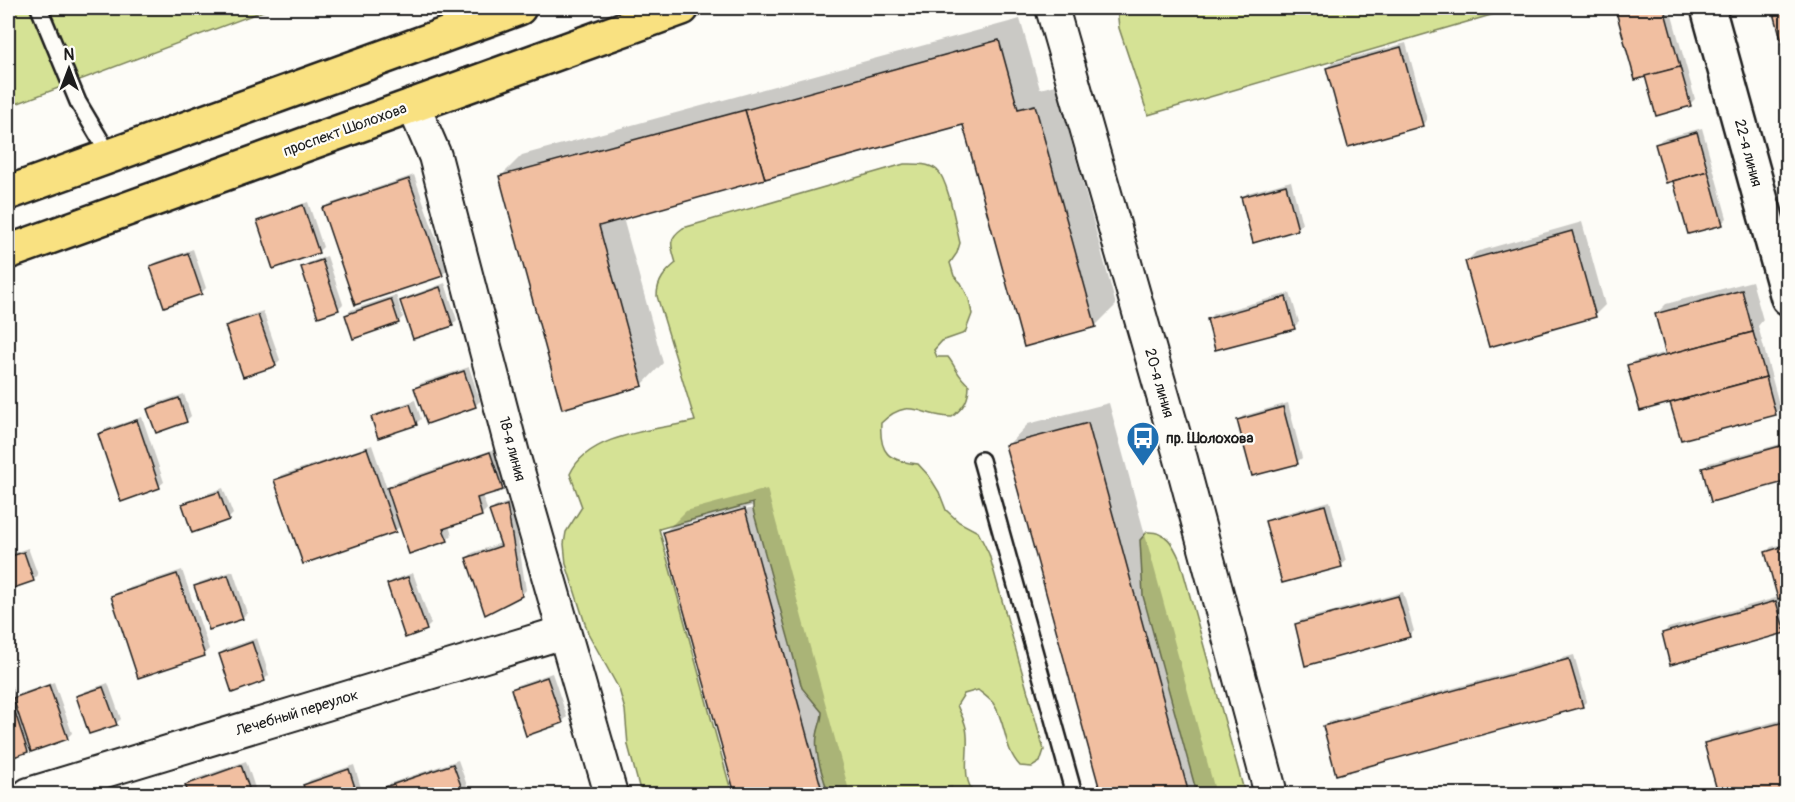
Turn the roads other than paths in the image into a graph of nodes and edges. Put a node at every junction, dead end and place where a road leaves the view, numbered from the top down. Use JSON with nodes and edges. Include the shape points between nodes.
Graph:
{"nodes":[{"id":1,"x":39,"y":8,"type":"edge"},
{"id":2,"x":519,"y":8,"type":"edge"},
{"id":3,"x":682,"y":8,"type":"edge"},
{"id":4,"x":1052,"y":8,"type":"edge"},
{"id":5,"x":1708,"y":8,"type":"edge"},
{"id":6,"x":413,"y":105,"type":"junction"},
{"id":7,"x":110,"y":156,"type":"junction"},
{"id":8,"x":8,"y":193,"type":"edge"},
{"id":9,"x":8,"y":252,"type":"edge"},
{"id":10,"x":1788,"y":298,"type":"edge"},
{"id":11,"x":981,"y":460,"type":"dead end"},
{"id":12,"x":564,"y":632,"type":"junction"},
{"id":13,"x":30,"y":795,"type":"edge"},
{"id":14,"x":611,"y":795,"type":"edge"},
{"id":15,"x":1074,"y":795,"type":"edge"},
{"id":16,"x":1271,"y":795,"type":"edge"}],
"edges":[{"from":1,"to":7,"type":"lane","via":[[78,102]]},
{"from":2,"to":7,"type":"main road"},
{"from":3,"to":6,"type":"main road","name":"проспект Шолохова"},
{"from":4,"to":16,"type":"street","name":"20-я линия","via":[[1181,459]]},
{"from":5,"to":10,"type":"street","name":"22-я линия"},
{"from":6,"to":9,"type":"main road","name":"проспект Шолохова"},
{"from":6,"to":12,"type":"street","name":"18-я линия","via":[[435,156]]},
{"from":7,"to":8,"type":"main road"},
{"from":11,"to":15,"type":"lane"},
{"from":12,"to":13,"type":"street","name":"Лечебный переулок"},
{"from":12,"to":14,"type":"street","name":"18-я линия"}]}
